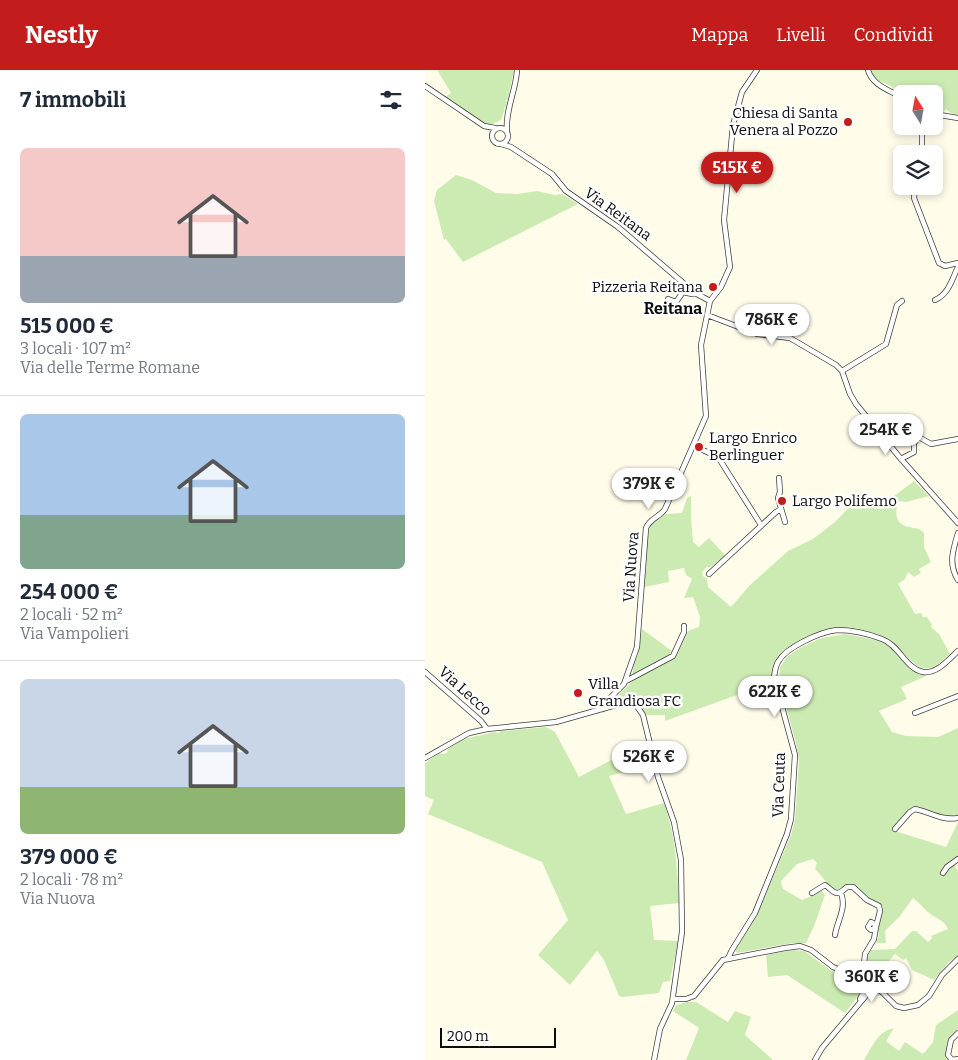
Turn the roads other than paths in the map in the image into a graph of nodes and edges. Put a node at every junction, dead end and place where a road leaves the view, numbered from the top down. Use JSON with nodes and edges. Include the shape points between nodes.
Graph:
{"nodes":[{"id":1,"x":517,"y":70,"type":"edge"},
{"id":2,"x":757,"y":70,"type":"edge"},
{"id":3,"x":868,"y":70,"type":"edge"},
{"id":4,"x":425,"y":86,"type":"edge"},
{"id":5,"x":893,"y":93,"type":"edge"},
{"id":6,"x":507,"y":113,"type":"junction"},
{"id":7,"x":943,"y":116,"type":"edge"},
{"id":8,"x":958,"y":118,"type":"edge"},
{"id":9,"x":484,"y":126,"type":"junction"},
{"id":10,"x":496,"y":128,"type":"junction"},
{"id":11,"x":507,"y":134,"type":"junction"},
{"id":12,"x":491,"y":137,"type":"junction"},
{"id":13,"x":501,"y":144,"type":"junction"},
{"id":14,"x":511,"y":147,"type":"junction"},
{"id":15,"x":914,"y":195,"type":"edge"},
{"id":16,"x":958,"y":265,"type":"edge"},
{"id":17,"x":695,"y":293,"type":"junction"},
{"id":18,"x":668,"y":299,"type":"dead end"},
{"id":19,"x":935,"y":300,"type":"dead end"},
{"id":20,"x":710,"y":301,"type":"junction"},
{"id":21,"x":902,"y":301,"type":"dead end"},
{"id":22,"x":707,"y":315,"type":"junction"},
{"id":23,"x":843,"y":371,"type":"junction"},
{"id":24,"x":958,"y":439,"type":"edge"},
{"id":25,"x":694,"y":446,"type":"junction"},
{"id":26,"x":901,"y":459,"type":"junction"},
{"id":27,"x":779,"y":478,"type":"dead end"},
{"id":28,"x":781,"y":509,"type":"junction"},
{"id":29,"x":785,"y":522,"type":"dead end"},
{"id":30,"x":958,"y":523,"type":"edge"},
{"id":31,"x":761,"y":525,"type":"junction"},
{"id":32,"x":958,"y":533,"type":"edge"},
{"id":33,"x":956,"y":546,"type":"edge"},
{"id":34,"x":709,"y":574,"type":"dead end"},
{"id":35,"x":958,"y":580,"type":"edge"},
{"id":36,"x":684,"y":626,"type":"dead end"},
{"id":37,"x":958,"y":651,"type":"edge"},
{"id":38,"x":425,"y":672,"type":"edge"},
{"id":39,"x":626,"y":680,"type":"junction"},
{"id":40,"x":958,"y":696,"type":"edge"},
{"id":41,"x":603,"y":709,"type":"junction"},
{"id":42,"x":915,"y":713,"type":"dead end"},
{"id":43,"x":476,"y":717,"type":"junction"},
{"id":44,"x":487,"y":729,"type":"junction"},
{"id":45,"x":477,"y":731,"type":"junction"},
{"id":46,"x":425,"y":758,"type":"edge"},
{"id":47,"x":958,"y":818,"type":"edge"},
{"id":48,"x":895,"y":829,"type":"dead end"},
{"id":49,"x":958,"y":859,"type":"edge"},
{"id":50,"x":943,"y":873,"type":"dead end"},
{"id":51,"x":812,"y":893,"type":"dead end"},
{"id":52,"x":841,"y":893,"type":"junction"},
{"id":53,"x":874,"y":925,"type":"junction"},
{"id":54,"x":835,"y":935,"type":"dead end"},
{"id":55,"x":870,"y":944,"type":"junction"},
{"id":56,"x":728,"y":958,"type":"junction"},
{"id":57,"x":958,"y":959,"type":"edge"},
{"id":58,"x":862,"y":982,"type":"junction"},
{"id":59,"x":872,"y":985,"type":"junction"},
{"id":60,"x":863,"y":993,"type":"junction"},
{"id":61,"x":673,"y":999,"type":"junction"},
{"id":62,"x":855,"y":1007,"type":"junction"},
{"id":63,"x":958,"y":1033,"type":"edge"},
{"id":64,"x":958,"y":1058,"type":"edge"},
{"id":65,"x":653,"y":1060,"type":"edge"},
{"id":66,"x":815,"y":1060,"type":"edge"}],
"edges":[{"from":1,"to":6,"type":"street"},
{"from":2,"to":20,"type":"street","via":[[742,92],[733,125],[725,220],[730,267]]},
{"from":3,"to":5,"type":"street","via":[[876,83]]},
{"from":4,"to":9,"type":"street"},
{"from":6,"to":10,"type":"street"},
{"from":6,"to":11,"type":"street"},
{"from":7,"to":8,"type":"street"},
{"from":9,"to":10,"type":"street"},
{"from":9,"to":12,"type":"street"},
{"from":10,"to":11,"type":"street","via":[[502,128]]},
{"from":10,"to":12,"type":"street"},
{"from":11,"to":13,"type":"street"},
{"from":11,"to":14,"type":"street"},
{"from":12,"to":13,"type":"street"},
{"from":13,"to":14,"type":"street","name":"Via Reitana"},
{"from":14,"to":17,"type":"street","name":"Via Reitana","via":[[553,174],[566,191],[618,227]]},
{"from":15,"to":16,"type":"street","via":[[939,263]]},
{"from":16,"to":19,"type":"street","via":[[946,293]]},
{"from":17,"to":18,"type":"street","via":[[683,292],[676,302]]},
{"from":17,"to":20,"type":"street","name":"Via Reitana"},
{"from":20,"to":22,"type":"street","name":"Via Nuova"},
{"from":21,"to":23,"type":"street","via":[[897,304],[886,344]]},
{"from":22,"to":23,"type":"street","via":[[757,334],[790,338]]},
{"from":22,"to":25,"type":"street","name":"Via Nuova","via":[[701,354],[707,413]]},
{"from":23,"to":26,"type":"street","via":[[856,404]]},
{"from":24,"to":26,"type":"street","via":[[931,444],[917,436],[914,452]]},
{"from":25,"to":31,"type":"street","via":[[718,457]]},
{"from":25,"to":39,"type":"street","name":"Via Nuova","via":[[663,513],[650,521],[646,528],[637,647]]},
{"from":26,"to":30,"type":"street"},
{"from":27,"to":28,"type":"street"},
{"from":28,"to":29,"type":"street"},
{"from":28,"to":31,"type":"street"},
{"from":31,"to":34,"type":"street"},
{"from":32,"to":33,"type":"street"},
{"from":33,"to":35,"type":"street","via":[[952,563]]},
{"from":36,"to":39,"type":"street","via":[[685,632],[673,656]]},
{"from":37,"to":56,"type":"street","name":"Via Ceuta","via":[[938,669],[922,672],[913,668],[886,641],[837,630],[818,635],[781,657],[775,677],[795,755],[791,819],[755,913]]},
{"from":38,"to":43,"type":"street","name":"Via Lecco"},
{"from":39,"to":41,"type":"street","name":"Via Nuova"},
{"from":40,"to":42,"type":"street"},
{"from":41,"to":44,"type":"street","via":[[556,722]]},
{"from":41,"to":61,"type":"street","via":[[628,703],[638,708],[674,822],[681,860],[683,924]]},
{"from":43,"to":44,"type":"street","name":"Via Lecco"},
{"from":43,"to":45,"type":"street"},
{"from":44,"to":45,"type":"street"},
{"from":45,"to":46,"type":"street","via":[[460,737]]},
{"from":47,"to":48,"type":"street","via":[[938,818],[915,810]]},
{"from":49,"to":50,"type":"street"},
{"from":51,"to":52,"type":"street","via":[[825,885],[835,893]]},
{"from":52,"to":53,"type":"street","via":[[853,888],[879,906]]},
{"from":52,"to":54,"type":"street","via":[[844,900]]},
{"from":53,"to":55,"type":"street","via":[[875,935]]},
{"from":53,"to":55,"type":"street","via":[[868,924]]},
{"from":55,"to":58,"type":"street","via":[[863,962]]},
{"from":56,"to":58,"type":"street","via":[[800,946]]},
{"from":56,"to":61,"type":"street","via":[[718,964],[694,996]]},
{"from":57,"to":59,"type":"street","via":[[918,1005],[896,1006]]},
{"from":58,"to":59,"type":"street"},
{"from":58,"to":60,"type":"street"},
{"from":59,"to":60,"type":"street","via":[[865,986]]},
{"from":59,"to":62,"type":"street"},
{"from":60,"to":62,"type":"street"},
{"from":61,"to":65,"type":"street","via":[[660,1029]]},
{"from":62,"to":66,"type":"street"},
{"from":63,"to":64,"type":"street","via":[[951,1040],[949,1055],[952,1060]]}]}
